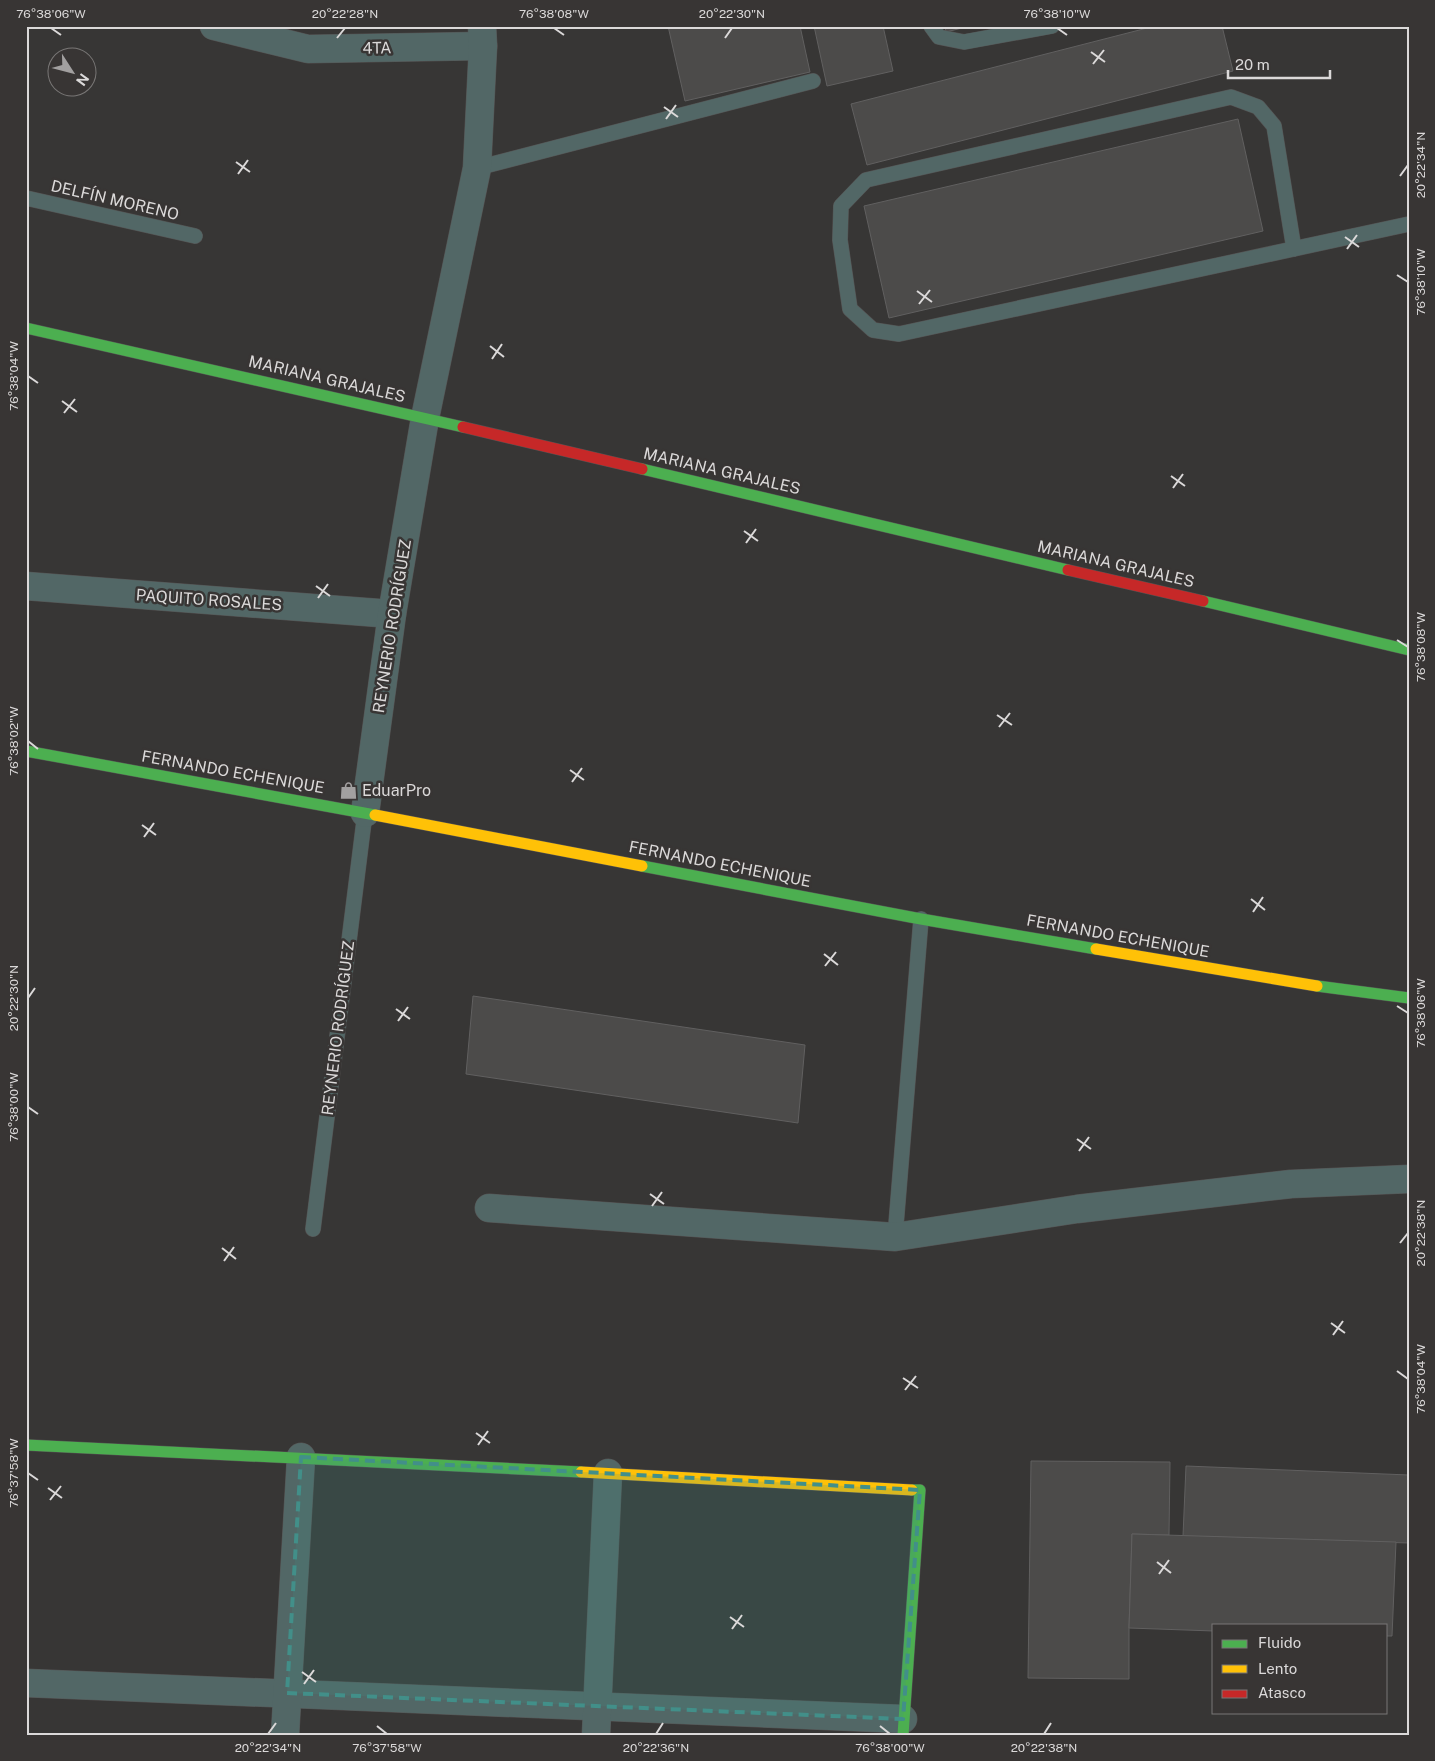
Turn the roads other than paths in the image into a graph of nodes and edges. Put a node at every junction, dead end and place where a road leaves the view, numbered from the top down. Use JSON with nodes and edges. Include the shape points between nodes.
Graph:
{"nodes":[{"id":1,"x":214,"y":26,"type":"edge"},
{"id":2,"x":931,"y":26,"type":"edge"},
{"id":3,"x":1052,"y":26,"type":"edge"},
{"id":4,"x":483,"y":36,"type":"edge"},
{"id":5,"x":813,"y":81,"type":"dead end"},
{"id":6,"x":477,"y":168,"type":"junction"},
{"id":7,"x":26,"y":198,"type":"edge"},
{"id":8,"x":1409,"y":224,"type":"edge"},
{"id":9,"x":196,"y":236,"type":"dead end"},
{"id":10,"x":1294,"y":249,"type":"junction"},
{"id":11,"x":26,"y":328,"type":"edge"},
{"id":12,"x":425,"y":418,"type":"junction"},
{"id":13,"x":26,"y":586,"type":"edge"},
{"id":14,"x":392,"y":614,"type":"junction"},
{"id":15,"x":1409,"y":650,"type":"edge"},
{"id":16,"x":27,"y":757,"type":"edge"},
{"id":17,"x":365,"y":813,"type":"junction"},
{"id":18,"x":921,"y":920,"type":"junction"},
{"id":19,"x":1409,"y":998,"type":"edge"},
{"id":20,"x":1409,"y":1179,"type":"edge"},
{"id":21,"x":489,"y":1208,"type":"dead end"},
{"id":22,"x":313,"y":1229,"type":"dead end"},
{"id":23,"x":895,"y":1237,"type":"junction"},
{"id":24,"x":26,"y":1445,"type":"edge"},
{"id":25,"x":301,"y":1458,"type":"junction"},
{"id":26,"x":608,"y":1473,"type":"junction"},
{"id":27,"x":26,"y":1683,"type":"edge"},
{"id":28,"x":287,"y":1693,"type":"junction"},
{"id":29,"x":598,"y":1705,"type":"junction"},
{"id":30,"x":903,"y":1727,"type":"edge"},
{"id":31,"x":285,"y":1735,"type":"edge"},
{"id":32,"x":596,"y":1735,"type":"edge"}],
"edges":[{"from":1,"to":4,"type":"street","name":"4TA","via":[[308,49]]},
{"from":2,"to":3,"type":"lane","via":[[938,37],[964,42]]},
{"from":4,"to":6,"type":"street","name":"REYNERIO RODRÍGUEZ"},
{"from":5,"to":6,"type":"lane"},
{"from":6,"to":12,"type":"street","name":"REYNERIO RODRÍGUEZ"},
{"from":7,"to":9,"type":"lane","name":"DELFÍN MORENO"},
{"from":8,"to":10,"type":"lane"},
{"from":10,"to":10,"type":"lane","via":[[899,334],[873,330],[850,308],[840,240],[841,206],[866,180],[1231,98],[1258,107],[1274,126]]},
{"from":11,"to":12,"type":"street","name":"MARIANA GRAJALES"},
{"from":12,"to":14,"type":"street","name":"REYNERIO RODRÍGUEZ"},
{"from":12,"to":15,"type":"street","name":"MARIANA GRAJALES"},
{"from":13,"to":14,"type":"street","name":"PAQUITO ROSALES"},
{"from":14,"to":17,"type":"street","name":"REYNERIO RODRÍGUEZ"},
{"from":16,"to":17,"type":"street","name":"FERNANDO ECHENIQUE"},
{"from":17,"to":18,"type":"street","name":"FERNANDO ECHENIQUE"},
{"from":17,"to":22,"type":"lane","name":"REYNERIO RODRÍGUEZ"},
{"from":18,"to":19,"type":"street","name":"FERNANDO ECHENIQUE","via":[[1334,989]]},
{"from":18,"to":23,"type":"lane"},
{"from":20,"to":23,"type":"street","via":[[1291,1184],[1077,1209]]},
{"from":21,"to":23,"type":"street"},
{"from":24,"to":25,"type":"street"},
{"from":25,"to":26,"type":"street"},
{"from":25,"to":28,"type":"street"},
{"from":26,"to":29,"type":"street"},
{"from":26,"to":30,"type":"street","via":[[920,1490]]},
{"from":27,"to":28,"type":"street"},
{"from":28,"to":29,"type":"street"},
{"from":28,"to":31,"type":"street"},
{"from":29,"to":30,"type":"street"},
{"from":29,"to":32,"type":"street"}]}
